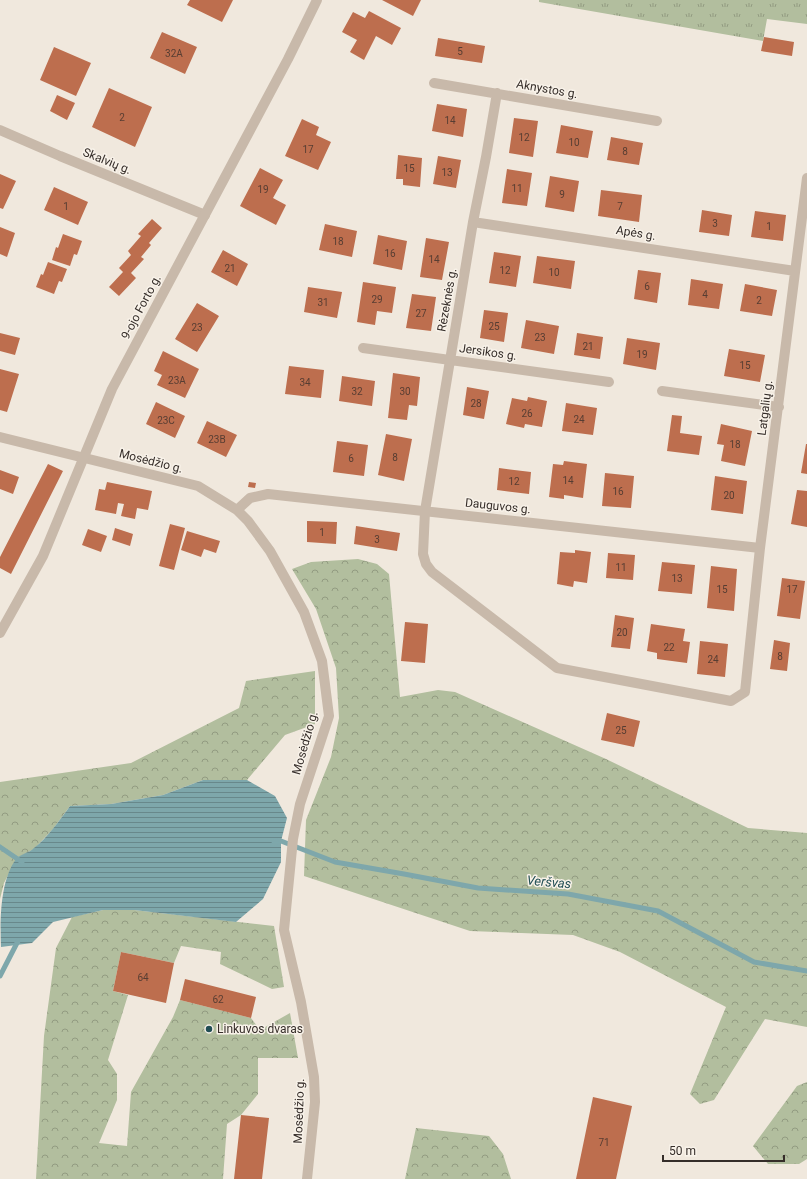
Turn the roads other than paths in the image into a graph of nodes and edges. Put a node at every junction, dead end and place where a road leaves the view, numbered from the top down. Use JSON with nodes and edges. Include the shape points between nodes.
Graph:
{"nodes":[{"id":1,"x":317,"y":0,"type":"edge"},
{"id":2,"x":434,"y":83,"type":"dead end"},
{"id":3,"x":497,"y":93,"type":"junction"},
{"id":4,"x":656,"y":121,"type":"dead end"},
{"id":5,"x":0,"y":130,"type":"edge"},
{"id":6,"x":807,"y":178,"type":"edge"},
{"id":7,"x":205,"y":215,"type":"junction"},
{"id":8,"x":474,"y":222,"type":"junction"},
{"id":9,"x":795,"y":271,"type":"junction"},
{"id":10,"x":363,"y":348,"type":"dead end"},
{"id":11,"x":450,"y":360,"type":"junction"},
{"id":12,"x":609,"y":382,"type":"dead end"},
{"id":13,"x":662,"y":391,"type":"dead end"},
{"id":14,"x":779,"y":407,"type":"junction"},
{"id":15,"x":0,"y":437,"type":"edge"},
{"id":16,"x":83,"y":458,"type":"junction"},
{"id":17,"x":237,"y":510,"type":"junction"},
{"id":18,"x":425,"y":511,"type":"junction"},
{"id":19,"x":760,"y":548,"type":"junction"},
{"id":20,"x":0,"y":633,"type":"edge"},
{"id":21,"x":307,"y":1179,"type":"edge"}],
"edges":[{"from":1,"to":7,"type":"street","name":"9-ojo Forto g."},
{"from":2,"to":3,"type":"street","name":"Aknystos g."},
{"from":3,"to":4,"type":"street","name":"Aknystos g."},
{"from":3,"to":8,"type":"street","name":"Rėzeknės g."},
{"from":5,"to":7,"type":"street","name":"Skalvių g."},
{"from":6,"to":9,"type":"street","name":"Latgalių g."},
{"from":7,"to":16,"type":"street","name":"9-ojo Forto g.","via":[[112,389]]},
{"from":8,"to":9,"type":"street","name":"Apės g."},
{"from":8,"to":11,"type":"street","name":"Rėzeknės g."},
{"from":9,"to":14,"type":"street","name":"Latgalių g."},
{"from":10,"to":11,"type":"street","name":"Jersikos g."},
{"from":11,"to":12,"type":"street","name":"Jersikos g."},
{"from":11,"to":18,"type":"street","name":"Rėzeknės g."},
{"from":13,"to":14,"type":"street"},
{"from":14,"to":19,"type":"street","name":"Latgalių g."},
{"from":15,"to":16,"type":"street","name":"Mosėdžio g."},
{"from":16,"to":17,"type":"street","name":"Mosėdžio g.","via":[[198,486]]},
{"from":16,"to":20,"type":"street","name":"9-ojo Forto g.","via":[[43,556]]},
{"from":17,"to":18,"type":"street","name":"Dauguvos g.","via":[[250,498],[268,494]]},
{"from":17,"to":21,"type":"street","name":"Mosėdžio g.","via":[[270,551],[304,612],[322,661],[329,716],[300,804],[293,839],[284,930],[301,1002],[314,1077],[315,1102]]},
{"from":18,"to":19,"type":"street","name":"Dauguvos g."},
{"from":18,"to":19,"type":"street","name":"Latgalių g.","via":[[423,554],[432,572],[557,668],[731,701],[744,692]]}]}
